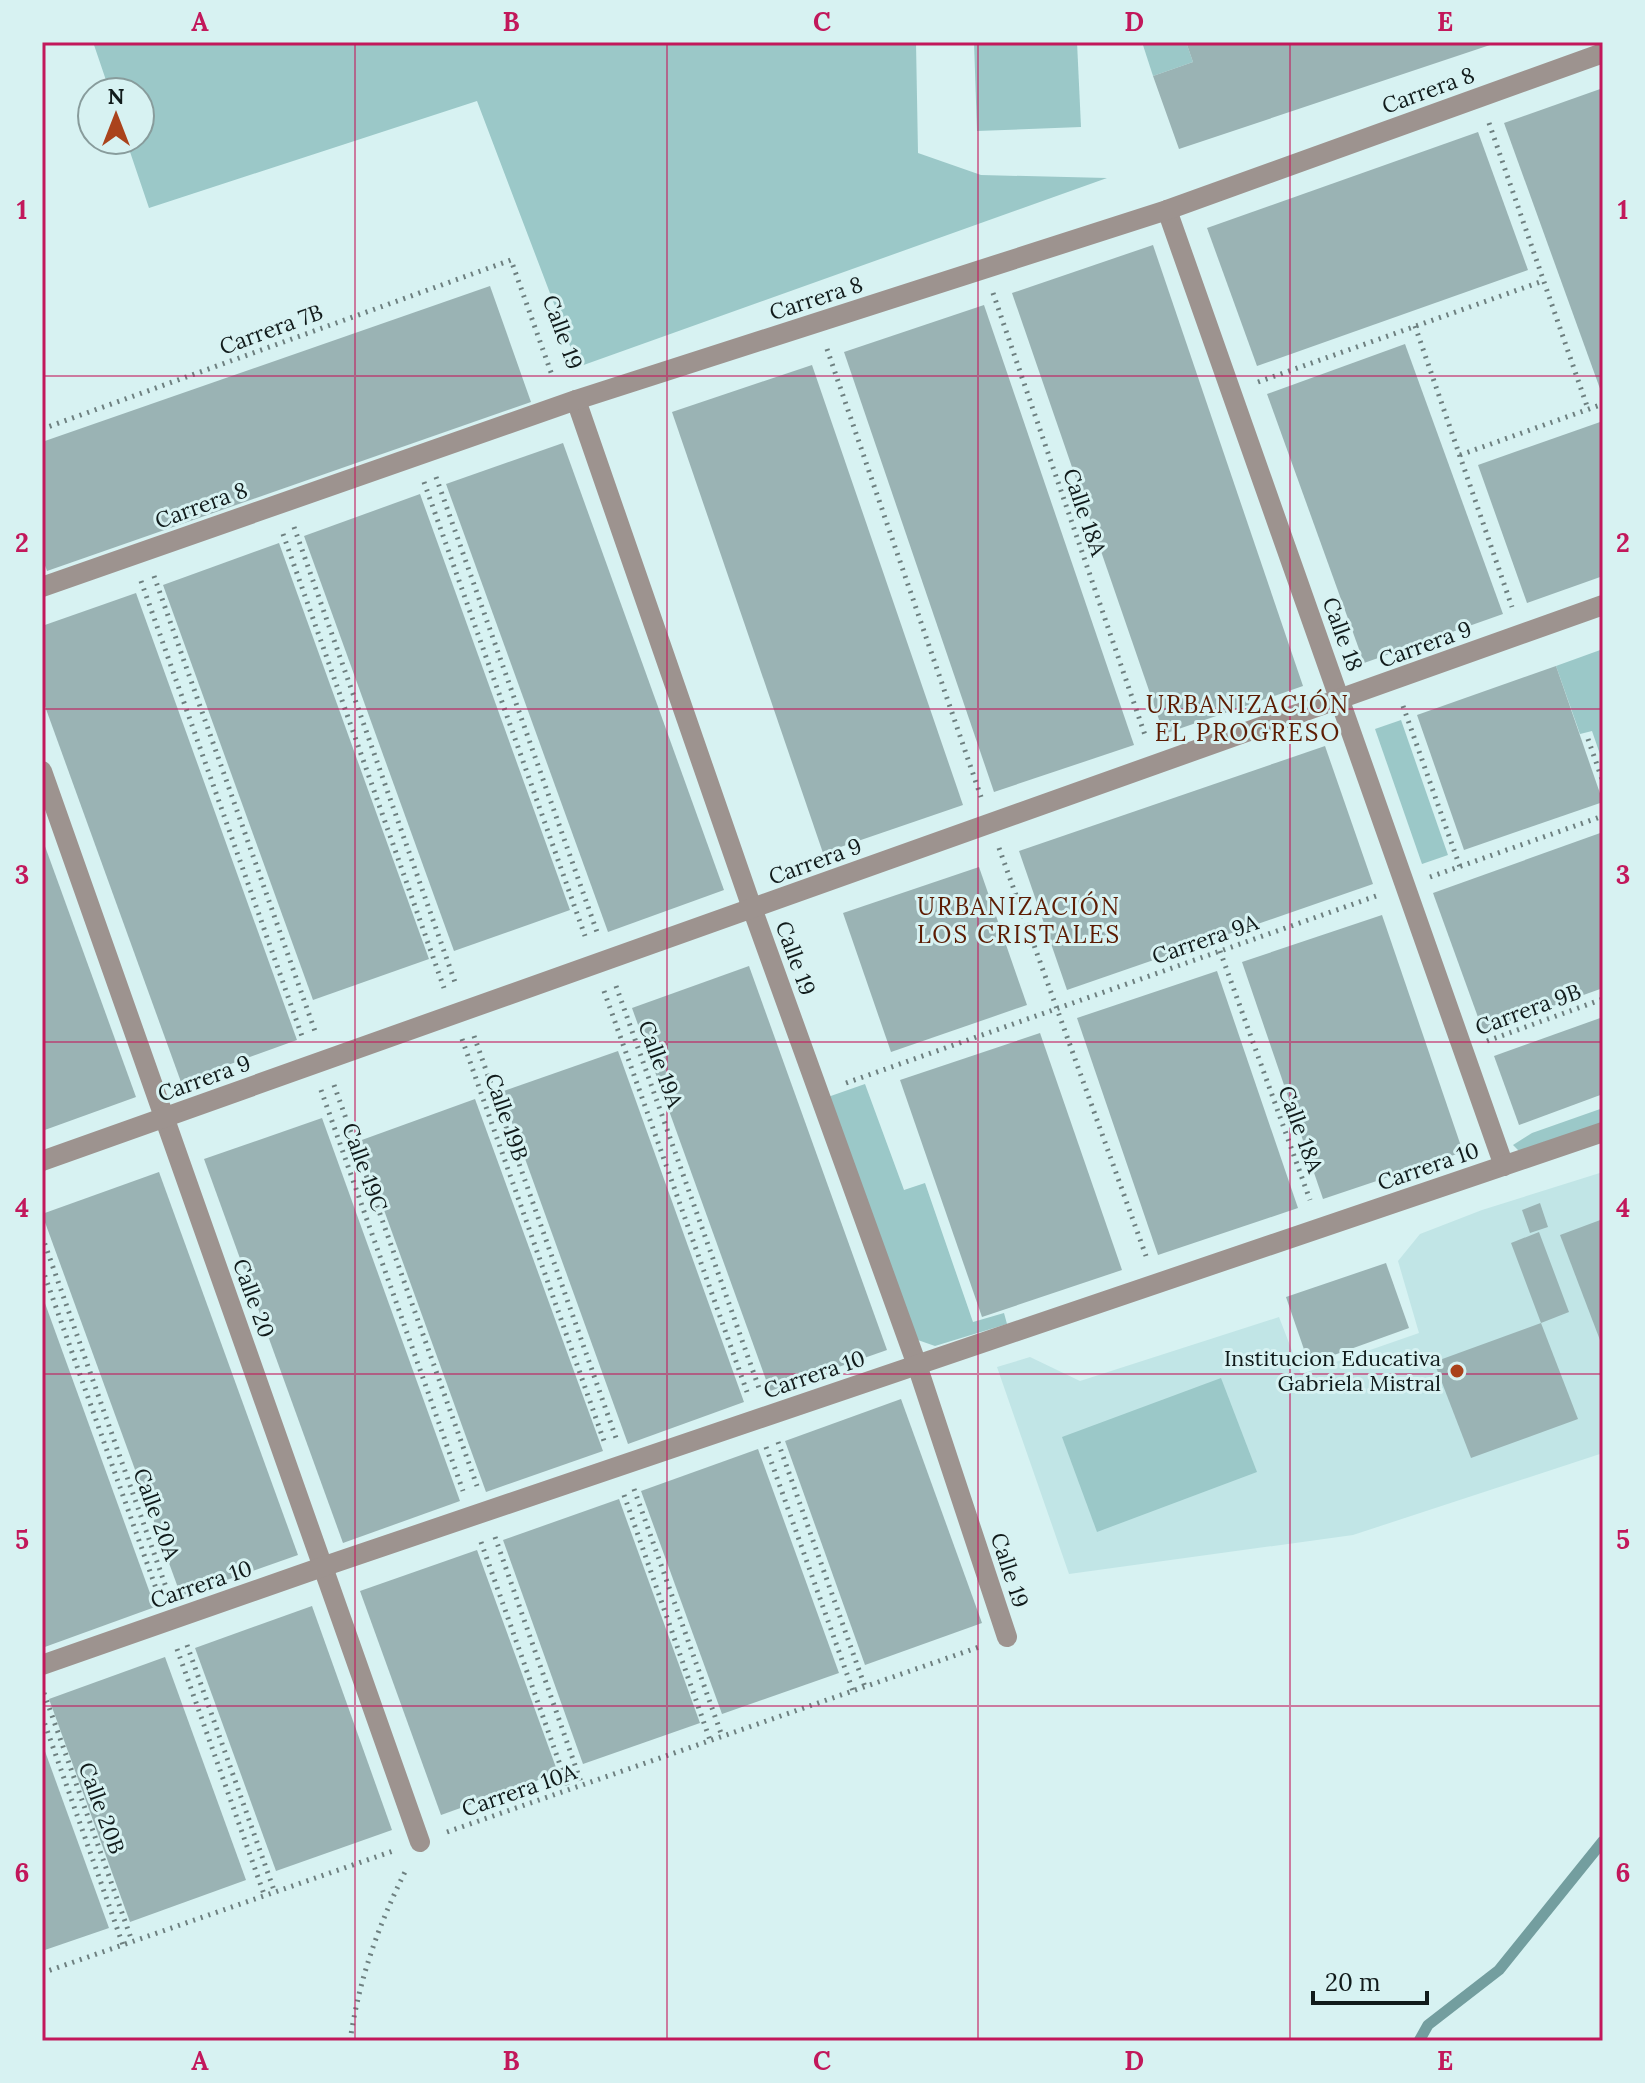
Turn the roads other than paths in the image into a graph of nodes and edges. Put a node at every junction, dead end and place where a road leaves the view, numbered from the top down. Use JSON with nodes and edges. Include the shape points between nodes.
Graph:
{"nodes":[{"id":1,"x":1603,"y":53,"type":"edge"},
{"id":2,"x":1167,"y":210,"type":"junction"},
{"id":3,"x":576,"y":400,"type":"junction"},
{"id":4,"x":42,"y":587,"type":"edge"},
{"id":5,"x":1603,"y":605,"type":"edge"},
{"id":6,"x":1340,"y":699,"type":"junction"},
{"id":7,"x":42,"y":771,"type":"edge"},
{"id":8,"x":752,"y":908,"type":"junction"},
{"id":9,"x":165,"y":1118,"type":"junction"},
{"id":10,"x":1603,"y":1132,"type":"edge"},
{"id":11,"x":42,"y":1161,"type":"edge"},
{"id":12,"x":1504,"y":1166,"type":"junction"},
{"id":13,"x":917,"y":1365,"type":"junction"},
{"id":14,"x":325,"y":1566,"type":"junction"},
{"id":15,"x":1007,"y":1637,"type":"road end"},
{"id":16,"x":42,"y":1665,"type":"edge"},
{"id":17,"x":420,"y":1842,"type":"road end"}],
"edges":[{"from":1,"to":2,"type":"street","name":"Carrera 8"},
{"from":2,"to":3,"type":"street","name":"Carrera 8"},
{"from":2,"to":6,"type":"street","name":"Calle 18"},
{"from":3,"to":4,"type":"street","name":"Carrera 8"},
{"from":3,"to":8,"type":"street","name":"Calle 19"},
{"from":5,"to":6,"type":"street","name":"Carrera 9"},
{"from":6,"to":8,"type":"street","name":"Carrera 9"},
{"from":6,"to":12,"type":"street","name":"Calle 18"},
{"from":7,"to":9,"type":"street","name":"Calle 20"},
{"from":8,"to":9,"type":"street","name":"Carrera 9"},
{"from":8,"to":13,"type":"street","name":"Calle 19"},
{"from":9,"to":11,"type":"street","name":"Carrera 9"},
{"from":9,"to":14,"type":"street","name":"Calle 20"},
{"from":10,"to":12,"type":"street","name":"Carrera 10"},
{"from":12,"to":13,"type":"street","name":"Carrera 10"},
{"from":13,"to":14,"type":"street","name":"Carrera 10"},
{"from":13,"to":15,"type":"street","name":"Calle 19"},
{"from":14,"to":16,"type":"street","name":"Carrera 10"},
{"from":14,"to":17,"type":"street","name":"Calle 20"}]}
